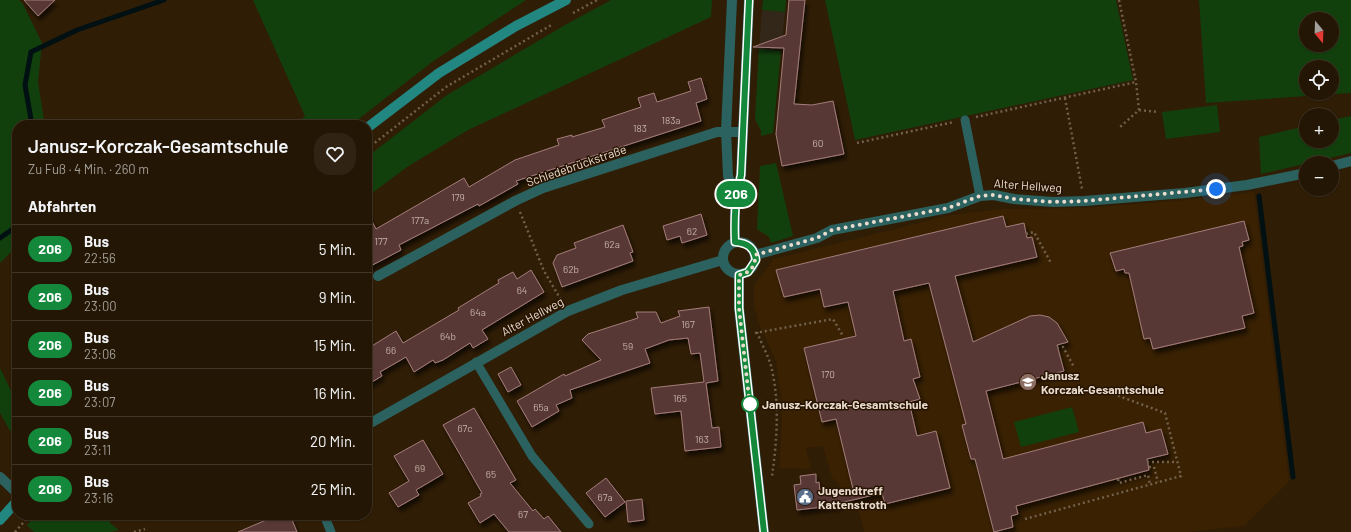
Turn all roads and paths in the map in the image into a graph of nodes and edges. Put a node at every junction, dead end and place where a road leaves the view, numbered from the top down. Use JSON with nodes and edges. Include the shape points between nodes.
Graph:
{"nodes":[{"id":1,"x":552,"y":0,"type":"edge"},
{"id":2,"x":566,"y":0,"type":"edge"},
{"id":3,"x":597,"y":0,"type":"edge"},
{"id":4,"x":732,"y":0,"type":"edge"},
{"id":5,"x":749,"y":0,"type":"edge"},
{"id":6,"x":1119,"y":0,"type":"edge"},
{"id":7,"x":572,"y":13,"type":"dead end"},
{"id":8,"x":559,"y":20,"type":"dead end"},
{"id":9,"x":516,"y":26,"type":"junction"},
{"id":10,"x":1136,"y":82,"type":"junction"},
{"id":11,"x":1065,"y":98,"type":"junction"},
{"id":12,"x":1139,"y":110,"type":"junction"},
{"id":13,"x":1158,"y":112,"type":"dead end"},
{"id":14,"x":965,"y":120,"type":"junction"},
{"id":15,"x":372,"y":124,"type":"edge"},
{"id":16,"x":1120,"y":127,"type":"dead end"},
{"id":17,"x":726,"y":131,"type":"junction"},
{"id":18,"x":742,"y":132,"type":"junction"},
{"id":19,"x":857,"y":143,"type":"dead end"},
{"id":20,"x":372,"y":145,"type":"edge"},
{"id":21,"x":1351,"y":160,"type":"edge"},
{"id":22,"x":1339,"y":164,"type":"edge"},
{"id":23,"x":1299,"y":174,"type":"edge"},
{"id":24,"x":980,"y":196,"type":"junction"},
{"id":25,"x":735,"y":197,"type":"junction"},
{"id":26,"x":515,"y":201,"type":"junction"},
{"id":27,"x":1084,"y":201,"type":"junction"},
{"id":28,"x":1026,"y":234,"type":"dead end"},
{"id":29,"x":735,"y":242,"type":"junction"},
{"id":30,"x":755,"y":255,"type":"junction"},
{"id":31,"x":723,"y":260,"type":"junction"},
{"id":32,"x":1051,"y":263,"type":"dead end"},
{"id":33,"x":739,"y":275,"type":"junction"},
{"id":34,"x":378,"y":276,"type":"dead end"},
{"id":35,"x":568,"y":311,"type":"junction"},
{"id":36,"x":755,"y":326,"type":"dead end"},
{"id":37,"x":757,"y":333,"type":"junction"},
{"id":38,"x":843,"y":336,"type":"dead end"},
{"id":39,"x":1057,"y":348,"type":"dead end"},
{"id":40,"x":476,"y":362,"type":"junction"},
{"id":41,"x":1074,"y":367,"type":"dead end"},
{"id":42,"x":1108,"y":392,"type":"dead end"},
{"id":43,"x":372,"y":423,"type":"edge"},
{"id":44,"x":1147,"y":462,"type":"dead end"},
{"id":45,"x":1177,"y":462,"type":"junction"},
{"id":46,"x":1149,"y":467,"type":"dead end"},
{"id":47,"x":0,"y":477,"type":"edge"},
{"id":48,"x":1118,"y":479,"type":"dead end"},
{"id":49,"x":771,"y":482,"type":"dead end"},
{"id":50,"x":1158,"y":482,"type":"junction"},
{"id":51,"x":1150,"y":485,"type":"junction"},
{"id":52,"x":12,"y":488,"type":"edge"},
{"id":53,"x":12,"y":507,"type":"edge"},
{"id":54,"x":1025,"y":519,"type":"dead end"},
{"id":55,"x":0,"y":520,"type":"edge"},
{"id":56,"x":26,"y":520,"type":"edge"},
{"id":57,"x":326,"y":520,"type":"edge"},
{"id":58,"x":589,"y":524,"type":"dead end"},
{"id":59,"x":15,"y":532,"type":"edge"},
{"id":60,"x":331,"y":532,"type":"edge"},
{"id":61,"x":764,"y":532,"type":"edge"}],
"edges":[{"from":1,"to":9,"type":"main road"},
{"from":2,"to":9,"type":"main road"},
{"from":3,"to":7,"type":"path"},
{"from":4,"to":17,"type":"street"},
{"from":5,"to":18,"type":"street"},
{"from":6,"to":10,"type":"path"},
{"from":8,"to":20,"type":"path","via":[[446,87]]},
{"from":9,"to":15,"type":"main road","via":[[439,73]]},
{"from":10,"to":11,"type":"path"},
{"from":10,"to":12,"type":"path"},
{"from":11,"to":14,"type":"path"},
{"from":11,"to":27,"type":"path"},
{"from":12,"to":13,"type":"path"},
{"from":12,"to":16,"type":"path"},
{"from":14,"to":19,"type":"path"},
{"from":14,"to":24,"type":"lane"},
{"from":17,"to":18,"type":"street","name":"Schledebrückstraße"},
{"from":17,"to":25,"type":"street","via":[[728,176]]},
{"from":17,"to":26,"type":"street","name":"Schledebrückstraße","via":[[716,132],[543,188]]},
{"from":18,"to":25,"type":"street","via":[[741,175]]},
{"from":21,"to":22,"type":"street"},
{"from":23,"to":27,"type":"street","name":"Alter Hellweg","via":[[1247,185],[1185,193]]},
{"from":24,"to":27,"type":"street","name":"Alter Hellweg","via":[[994,195],[1053,202]]},
{"from":24,"to":30,"type":"street","name":"Alter Hellweg","via":[[948,208],[832,230],[817,238]]},
{"from":25,"to":29,"type":"street"},
{"from":26,"to":34,"type":"street","name":"Schledebrückstraße"},
{"from":26,"to":35,"type":"path","via":[[544,271]]},
{"from":28,"to":32,"type":"path","via":[[1034,232]]},
{"from":29,"to":30,"type":"street","via":[[750,246]]},
{"from":29,"to":31,"type":"street","via":[[727,247]]},
{"from":30,"to":33,"type":"street","via":[[756,260],[752,269]]},
{"from":31,"to":33,"type":"street","via":[[730,272]]},
{"from":31,"to":35,"type":"street","name":"Alter Hellweg","via":[[622,290]]},
{"from":33,"to":61,"type":"street","via":[[739,308]]},
{"from":35,"to":40,"type":"street","name":"Alter Hellweg"},
{"from":36,"to":37,"type":"path"},
{"from":37,"to":38,"type":"path","via":[[833,319]]},
{"from":37,"to":49,"type":"path","via":[[770,366],[776,403],[775,455]]},
{"from":39,"to":41,"type":"path","via":[[1063,347]]},
{"from":40,"to":43,"type":"street","name":"Alter Hellweg"},
{"from":40,"to":58,"type":"lane","via":[[532,456]]},
{"from":42,"to":45,"type":"path","via":[[1165,413]]},
{"from":44,"to":45,"type":"path"},
{"from":45,"to":50,"type":"path","via":[[1181,476]]},
{"from":46,"to":50,"type":"path","via":[[1154,467]]},
{"from":47,"to":52,"type":"street"},
{"from":48,"to":51,"type":"path","via":[[1119,483],[1148,475]]},
{"from":50,"to":51,"type":"path"},
{"from":51,"to":54,"type":"path"},
{"from":53,"to":55,"type":"main road"},
{"from":56,"to":59,"type":"path"},
{"from":57,"to":60,"type":"lane"}]}
